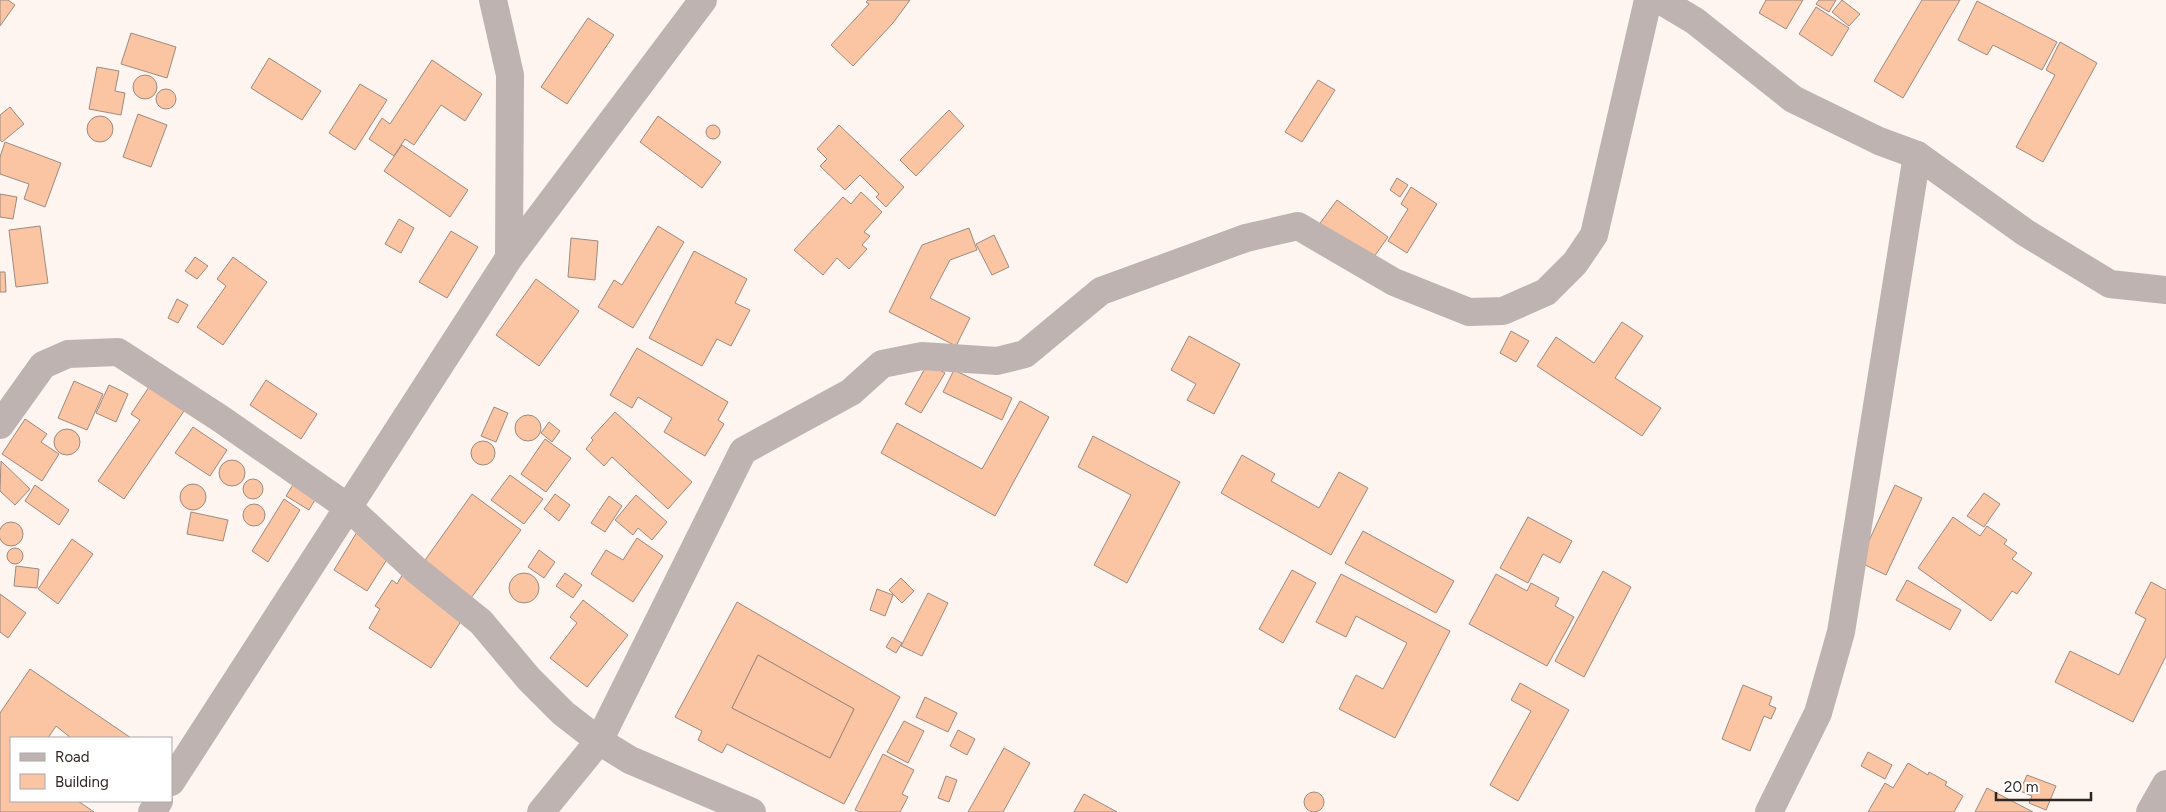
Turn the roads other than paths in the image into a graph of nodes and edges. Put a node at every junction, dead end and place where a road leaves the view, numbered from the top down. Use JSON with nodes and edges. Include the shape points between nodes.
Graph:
{"nodes":[{"id":1,"x":493,"y":0,"type":"edge"},
{"id":2,"x":702,"y":0,"type":"edge"},
{"id":3,"x":1648,"y":0,"type":"edge"},
{"id":4,"x":1660,"y":0,"type":"edge"},
{"id":5,"x":1917,"y":155,"type":"junction"},
{"id":6,"x":508,"y":258,"type":"junction"},
{"id":7,"x":2166,"y":290,"type":"edge"},
{"id":8,"x":0,"y":425,"type":"edge"},
{"id":9,"x":349,"y":508,"type":"junction"},
{"id":10,"x":599,"y":741,"type":"junction"},
{"id":11,"x":172,"y":780,"type":"edge"},
{"id":12,"x":2166,"y":784,"type":"edge"},
{"id":13,"x":541,"y":812,"type":"edge"},
{"id":14,"x":752,"y":812,"type":"edge"},
{"id":15,"x":1769,"y":812,"type":"edge"},
{"id":16,"x":2150,"y":812,"type":"edge"}],
"edges":[{"from":1,"to":6,"type":"street","via":[[510,75]]},
{"from":2,"to":6,"type":"street"},
{"from":3,"to":10,"type":"street","via":[[1594,235],[1576,262],[1546,292],[1504,310],[1469,312],[1394,282],[1298,226],[1246,238],[1102,291],[1025,354],[997,361],[922,356],[882,364],[851,392],[743,451]]},
{"from":4,"to":5,"type":"street","via":[[1695,21],[1792,99],[1879,141]]},
{"from":5,"to":7,"type":"street","via":[[2026,233],[2110,284]]},
{"from":5,"to":15,"type":"street","via":[[1841,632],[1818,713]]},
{"from":6,"to":9,"type":"street"},
{"from":8,"to":9,"type":"street","via":[[43,365],[68,354],[118,352]]},
{"from":9,"to":10,"type":"street","via":[[415,569],[481,622],[563,713]]},
{"from":9,"to":11,"type":"street"},
{"from":10,"to":13,"type":"street"},
{"from":10,"to":14,"type":"street","via":[[630,760]]},
{"from":12,"to":16,"type":"street"}]}
